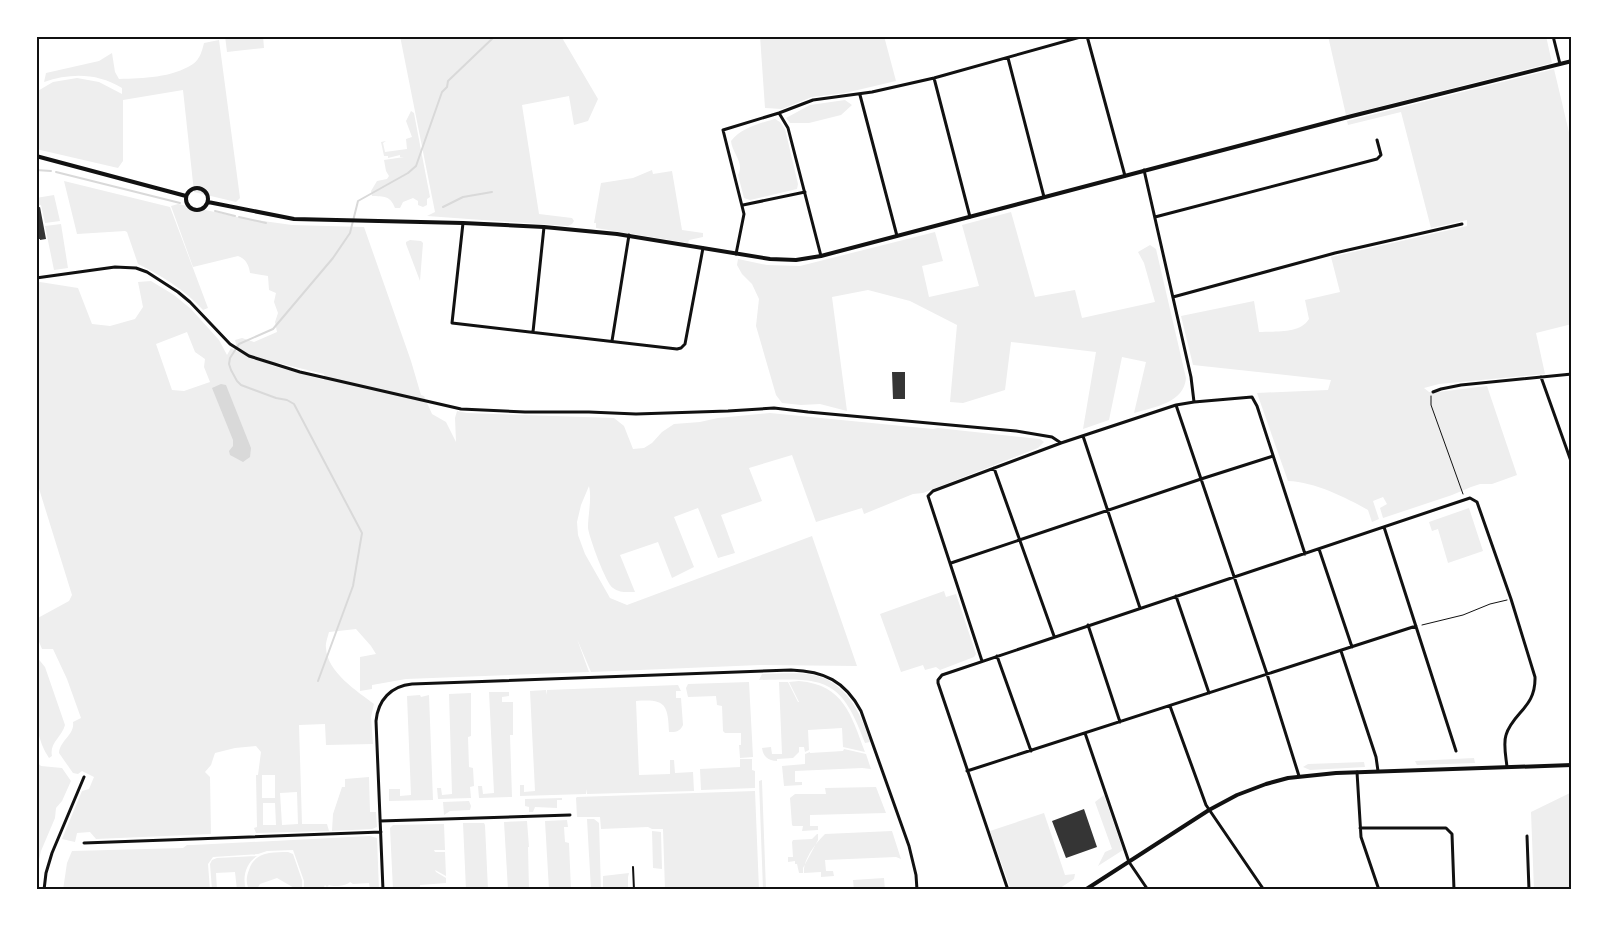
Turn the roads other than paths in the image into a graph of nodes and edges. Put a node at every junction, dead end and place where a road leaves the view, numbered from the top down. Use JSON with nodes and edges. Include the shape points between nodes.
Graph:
{"nodes":[{"id":1,"x":1085,"y":36,"type":"edge"},
{"id":2,"x":1553,"y":36,"type":"edge"},
{"id":3,"x":1008,"y":58,"type":"junction"},
{"id":4,"x":1572,"y":61,"type":"edge"},
{"id":5,"x":1560,"y":64,"type":"junction"},
{"id":6,"x":934,"y":78,"type":"junction"},
{"id":7,"x":860,"y":95,"type":"junction"},
{"id":8,"x":779,"y":113,"type":"junction"},
{"id":9,"x":1377,"y":140,"type":"dead end"},
{"id":10,"x":36,"y":156,"type":"edge"},
{"id":11,"x":1144,"y":170,"type":"junction"},
{"id":12,"x":1125,"y":176,"type":"junction"},
{"id":13,"x":805,"y":192,"type":"junction"},
{"id":14,"x":186,"y":196,"type":"junction"},
{"id":15,"x":1044,"y":197,"type":"junction"},
{"id":16,"x":208,"y":202,"type":"junction"},
{"id":17,"x":743,"y":205,"type":"junction"},
{"id":18,"x":970,"y":216,"type":"junction"},
{"id":19,"x":1155,"y":217,"type":"junction"},
{"id":20,"x":463,"y":223,"type":"junction"},
{"id":21,"x":1462,"y":224,"type":"dead end"},
{"id":22,"x":544,"y":227,"type":"junction"},
{"id":23,"x":629,"y":235,"type":"junction"},
{"id":24,"x":897,"y":236,"type":"junction"},
{"id":25,"x":702,"y":248,"type":"junction"},
{"id":26,"x":736,"y":254,"type":"junction"},
{"id":27,"x":821,"y":256,"type":"junction"},
{"id":28,"x":36,"y":278,"type":"edge"},
{"id":29,"x":1173,"y":297,"type":"junction"},
{"id":30,"x":533,"y":332,"type":"junction"},
{"id":31,"x":612,"y":341,"type":"junction"},
{"id":32,"x":1572,"y":374,"type":"edge"},
{"id":33,"x":1541,"y":377,"type":"junction"},
{"id":34,"x":1433,"y":392,"type":"road end"},
{"id":35,"x":1194,"y":402,"type":"junction"},
{"id":36,"x":1176,"y":405,"type":"junction"},
{"id":37,"x":1084,"y":436,"type":"junction"},
{"id":38,"x":1061,"y":443,"type":"junction"},
{"id":39,"x":1273,"y":456,"type":"junction"},
{"id":40,"x":1572,"y":464,"type":"edge"},
{"id":41,"x":994,"y":468,"type":"junction"},
{"id":42,"x":1201,"y":479,"type":"junction"},
{"id":43,"x":1108,"y":510,"type":"junction"},
{"id":44,"x":1384,"y":527,"type":"junction"},
{"id":45,"x":1019,"y":539,"type":"junction"},
{"id":46,"x":1319,"y":549,"type":"junction"},
{"id":47,"x":1305,"y":554,"type":"junction"},
{"id":48,"x":951,"y":563,"type":"junction"},
{"id":49,"x":1234,"y":577,"type":"junction"},
{"id":50,"x":1176,"y":596,"type":"junction"},
{"id":51,"x":1140,"y":608,"type":"junction"},
{"id":52,"x":1088,"y":625,"type":"junction"},
{"id":53,"x":1416,"y":626,"type":"junction"},
{"id":54,"x":1054,"y":637,"type":"junction"},
{"id":55,"x":1352,"y":647,"type":"junction"},
{"id":56,"x":1340,"y":651,"type":"junction"},
{"id":57,"x":997,"y":656,"type":"junction"},
{"id":58,"x":982,"y":661,"type":"junction"},
{"id":59,"x":1267,"y":674,"type":"junction"},
{"id":60,"x":1209,"y":693,"type":"junction"},
{"id":61,"x":1170,"y":706,"type":"junction"},
{"id":62,"x":1120,"y":722,"type":"junction"},
{"id":63,"x":1086,"y":733,"type":"junction"},
{"id":64,"x":1030,"y":751,"type":"junction"},
{"id":65,"x":1456,"y":751,"type":"dead end"},
{"id":66,"x":1572,"y":764,"type":"edge"},
{"id":67,"x":1507,"y":767,"type":"junction"},
{"id":68,"x":967,"y":771,"type":"junction"},
{"id":69,"x":1378,"y":771,"type":"junction"},
{"id":70,"x":1357,"y":772,"type":"junction"},
{"id":71,"x":1299,"y":776,"type":"junction"},
{"id":72,"x":84,"y":777,"type":"dead end"},
{"id":73,"x":1209,"y":810,"type":"junction"},
{"id":74,"x":570,"y":815,"type":"dead end"},
{"id":75,"x":380,"y":821,"type":"junction"},
{"id":76,"x":1360,"y":828,"type":"junction"},
{"id":77,"x":380,"y":832,"type":"junction"},
{"id":78,"x":1528,"y":836,"type":"dead end"},
{"id":79,"x":84,"y":843,"type":"dead end"},
{"id":80,"x":1129,"y":862,"type":"junction"},
{"id":81,"x":633,"y":867,"type":"dead end"},
{"id":82,"x":44,"y":890,"type":"edge"},
{"id":83,"x":383,"y":890,"type":"edge"},
{"id":84,"x":634,"y":890,"type":"edge"},
{"id":85,"x":916,"y":890,"type":"edge"},
{"id":86,"x":1008,"y":890,"type":"edge"},
{"id":87,"x":1085,"y":890,"type":"edge"},
{"id":88,"x":1148,"y":890,"type":"edge"},
{"id":89,"x":1264,"y":890,"type":"edge"},
{"id":90,"x":1379,"y":890,"type":"edge"},
{"id":91,"x":1454,"y":890,"type":"edge"},
{"id":92,"x":1529,"y":890,"type":"edge"}],
"edges":[{"from":1,"to":3,"type":"street"},
{"from":1,"to":12,"type":"street"},
{"from":2,"to":5,"type":"street"},
{"from":3,"to":6,"type":"street"},
{"from":3,"to":15,"type":"street"},
{"from":4,"to":5,"type":"street"},
{"from":5,"to":11,"type":"street"},
{"from":6,"to":7,"type":"street"},
{"from":6,"to":18,"type":"street"},
{"from":7,"to":8,"type":"street","via":[[813,100]]},
{"from":7,"to":24,"type":"street"},
{"from":8,"to":13,"type":"street","via":[[788,128]]},
{"from":8,"to":17,"type":"street","via":[[723,130]]},
{"from":9,"to":19,"type":"street","via":[[1381,155],[1377,159]]},
{"from":10,"to":14,"type":"street"},
{"from":11,"to":12,"type":"street"},
{"from":11,"to":19,"type":"street"},
{"from":12,"to":15,"type":"street"},
{"from":13,"to":17,"type":"street"},
{"from":13,"to":27,"type":"street"},
{"from":14,"to":16,"type":"street","via":[[188,206],[194,210],[204,208]]},
{"from":14,"to":16,"type":"street","via":[[192,189],[200,188],[207,193]]},
{"from":15,"to":18,"type":"street"},
{"from":16,"to":20,"type":"street","via":[[283,218]]},
{"from":17,"to":26,"type":"street","via":[[744,220]]},
{"from":18,"to":24,"type":"street"},
{"from":19,"to":29,"type":"street"},
{"from":20,"to":22,"type":"street"},
{"from":20,"to":30,"type":"street","via":[[452,323]]},
{"from":21,"to":29,"type":"street","via":[[1335,253]]},
{"from":22,"to":23,"type":"street"},
{"from":22,"to":30,"type":"street"},
{"from":23,"to":25,"type":"street"},
{"from":23,"to":31,"type":"street"},
{"from":24,"to":27,"type":"street"},
{"from":25,"to":26,"type":"street"},
{"from":25,"to":31,"type":"street","via":[[683,347],[676,349]]},
{"from":26,"to":27,"type":"street","via":[[787,260]]},
{"from":28,"to":38,"type":"street","via":[[115,266],[140,269],[190,302],[234,347],[249,356],[300,372],[469,410],[636,414],[774,408],[1016,431],[1052,437]]},
{"from":29,"to":35,"type":"street"},
{"from":30,"to":31,"type":"street"},
{"from":32,"to":33,"type":"street"},
{"from":33,"to":34,"type":"street","via":[[1461,385]]},
{"from":33,"to":40,"type":"street"},
{"from":35,"to":36,"type":"street"},
{"from":35,"to":39,"type":"street","via":[[1253,398]]},
{"from":36,"to":37,"type":"street"},
{"from":36,"to":42,"type":"street"},
{"from":37,"to":38,"type":"street"},
{"from":37,"to":43,"type":"street"},
{"from":38,"to":41,"type":"street"},
{"from":39,"to":42,"type":"street"},
{"from":39,"to":47,"type":"street"},
{"from":41,"to":45,"type":"street"},
{"from":41,"to":48,"type":"street","via":[[933,491],[928,496]]},
{"from":42,"to":43,"type":"street"},
{"from":42,"to":49,"type":"street"},
{"from":43,"to":45,"type":"street"},
{"from":43,"to":51,"type":"street"},
{"from":44,"to":46,"type":"street"},
{"from":44,"to":53,"type":"street"},
{"from":44,"to":67,"type":"street","via":[[1470,498],[1477,502],[1511,599],[1535,682],[1530,701],[1506,736]]},
{"from":45,"to":48,"type":"street"},
{"from":45,"to":54,"type":"street"},
{"from":46,"to":47,"type":"street"},
{"from":46,"to":55,"type":"street"},
{"from":47,"to":49,"type":"street"},
{"from":48,"to":58,"type":"street"},
{"from":49,"to":50,"type":"street"},
{"from":49,"to":59,"type":"street"},
{"from":50,"to":51,"type":"street"},
{"from":50,"to":60,"type":"street"},
{"from":51,"to":52,"type":"street"},
{"from":52,"to":54,"type":"street"},
{"from":52,"to":62,"type":"street"},
{"from":53,"to":55,"type":"street"},
{"from":53,"to":65,"type":"street"},
{"from":54,"to":57,"type":"street"},
{"from":55,"to":56,"type":"street"},
{"from":56,"to":59,"type":"street"},
{"from":56,"to":69,"type":"street"},
{"from":57,"to":58,"type":"street"},
{"from":57,"to":64,"type":"street"},
{"from":58,"to":68,"type":"street","via":[[945,674],[938,680]]},
{"from":59,"to":60,"type":"street"},
{"from":59,"to":71,"type":"street"},
{"from":60,"to":61,"type":"street"},
{"from":61,"to":62,"type":"street"},
{"from":61,"to":73,"type":"street"},
{"from":62,"to":63,"type":"street"},
{"from":63,"to":64,"type":"street"},
{"from":63,"to":80,"type":"street"},
{"from":64,"to":68,"type":"street"},
{"from":66,"to":67,"type":"street"},
{"from":67,"to":69,"type":"street"},
{"from":68,"to":86,"type":"street"},
{"from":69,"to":70,"type":"street"},
{"from":70,"to":71,"type":"street"},
{"from":70,"to":76,"type":"street"},
{"from":71,"to":73,"type":"street","via":[[1252,789]]},
{"from":72,"to":82,"type":"street","via":[[55,842]]},
{"from":73,"to":80,"type":"street"},
{"from":73,"to":89,"type":"street"},
{"from":74,"to":75,"type":"street"},
{"from":75,"to":77,"type":"street"},
{"from":75,"to":85,"type":"street","via":[[376,721],[378,707],[398,687],[802,670],[836,681],[862,710],[909,846]]},
{"from":76,"to":90,"type":"street"},
{"from":76,"to":91,"type":"street","via":[[1442,827],[1449,830],[1452,834]]},
{"from":77,"to":79,"type":"street"},
{"from":77,"to":83,"type":"street"},
{"from":78,"to":92,"type":"street"},
{"from":80,"to":87,"type":"street"},
{"from":80,"to":88,"type":"street"},
{"from":81,"to":84,"type":"lane"}]}
